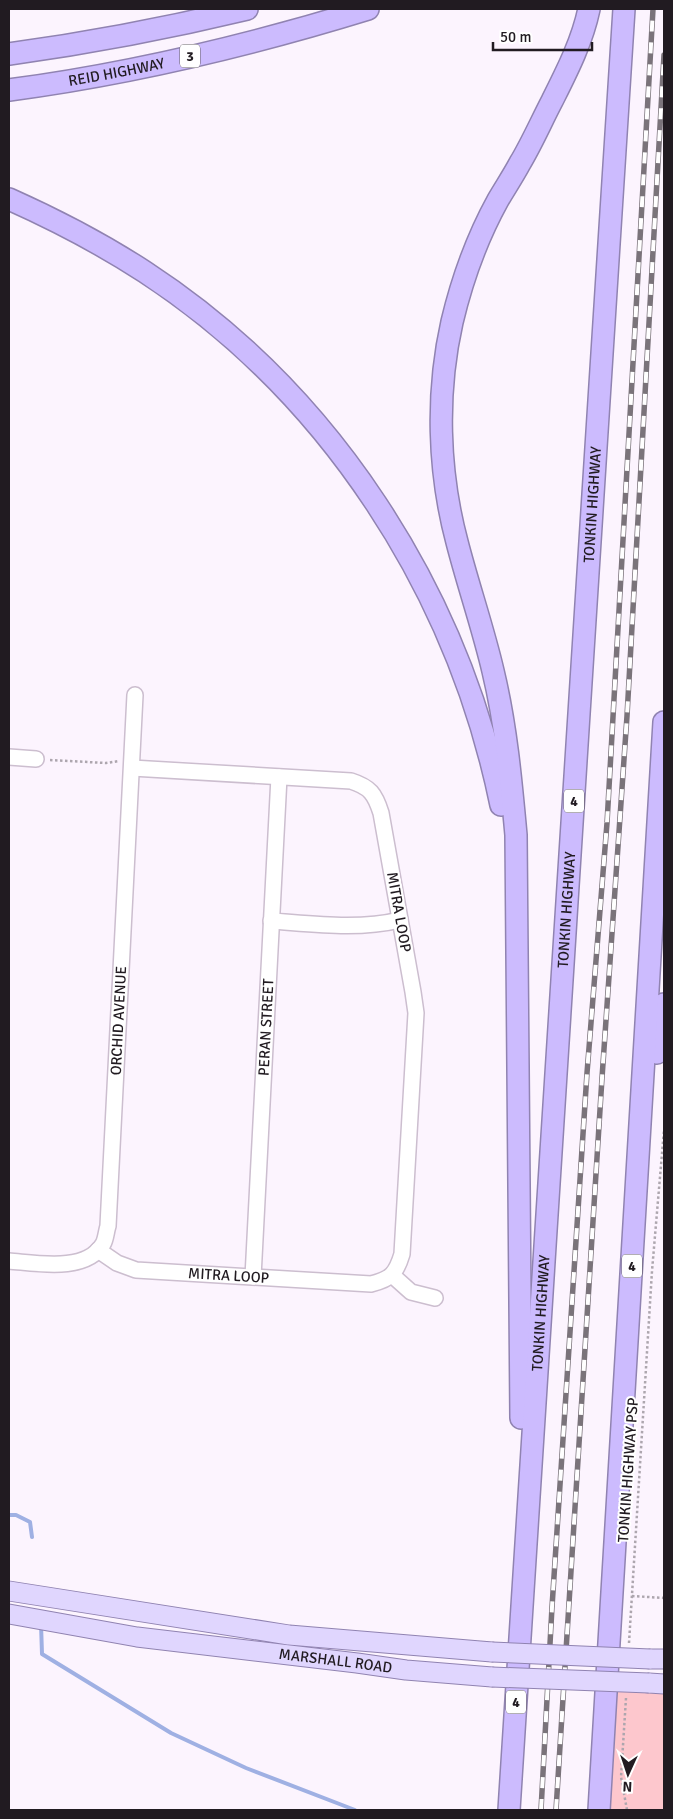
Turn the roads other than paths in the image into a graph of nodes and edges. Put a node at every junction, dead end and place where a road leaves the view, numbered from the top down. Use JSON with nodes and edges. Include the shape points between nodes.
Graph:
{"nodes":[{"id":1,"x":247,"y":9,"type":"edge"},
{"id":2,"x":368,"y":9,"type":"edge"},
{"id":3,"x":589,"y":9,"type":"edge"},
{"id":4,"x":624,"y":9,"type":"edge"},
{"id":5,"x":9,"y":54,"type":"edge"},
{"id":6,"x":9,"y":90,"type":"edge"},
{"id":7,"x":9,"y":198,"type":"edge"},
{"id":8,"x":136,"y":695,"type":"dead end"},
{"id":9,"x":664,"y":722,"type":"edge"},
{"id":10,"x":9,"y":757,"type":"edge"},
{"id":11,"x":36,"y":759,"type":"road end"},
{"id":12,"x":132,"y":764,"type":"junction"},
{"id":13,"x":279,"y":777,"type":"junction"},
{"id":14,"x":400,"y":920,"type":"junction"},
{"id":15,"x":271,"y":921,"type":"junction"},
{"id":16,"x":516,"y":927,"type":"junction"},
{"id":17,"x":664,"y":1004,"type":"edge"},
{"id":18,"x":98,"y":1250,"type":"junction"},
{"id":19,"x":9,"y":1261,"type":"edge"},
{"id":20,"x":392,"y":1275,"type":"junction"},
{"id":21,"x":253,"y":1277,"type":"junction"},
{"id":22,"x":435,"y":1298,"type":"dead end"},
{"id":23,"x":9,"y":1591,"type":"edge"},
{"id":24,"x":523,"y":1593,"type":"junction"},
{"id":25,"x":622,"y":1597,"type":"junction"},
{"id":26,"x":9,"y":1614,"type":"edge"},
{"id":27,"x":657,"y":1659,"type":"edge"},
{"id":28,"x":657,"y":1683,"type":"edge"},
{"id":29,"x":510,"y":1810,"type":"edge"},
{"id":30,"x":599,"y":1810,"type":"edge"}],
"edges":[{"from":1,"to":5,"type":"highway","number":"3","via":[[168,27]]},
{"from":2,"to":6,"type":"highway","name":"REID HIGHWAY","number":"3","via":[[183,58]]},
{"from":3,"to":16,"type":"highway","via":[[566,74],[479,240],[463,281],[445,367],[442,454],[447,498],[494,673],[502,716],[516,835]]},
{"from":4,"to":24,"type":"highway","name":"TONKIN HIGHWAY","number":"4"},
{"from":7,"to":16,"type":"highway","via":[[102,245],[202,314],[267,371],[303,409],[368,490],[421,579],[467,682],[492,764],[505,824]]},
{"from":8,"to":12,"type":"street","name":"ORCHID AVENUE"},
{"from":9,"to":25,"type":"highway","number":"4"},
{"from":10,"to":11,"type":"street"},
{"from":12,"to":13,"type":"street","name":"MITRA LOOP"},
{"from":12,"to":18,"type":"street","name":"ORCHID AVENUE","via":[[108,1226]]},
{"from":13,"to":14,"type":"street","name":"MITRA LOOP","via":[[350,781],[370,790],[381,813]]},
{"from":13,"to":15,"type":"street","name":"PERAN STREET"},
{"from":14,"to":15,"type":"street","via":[[381,925],[354,926]]},
{"from":14,"to":20,"type":"street","name":"MITRA LOOP","via":[[416,1013],[402,1254]]},
{"from":15,"to":21,"type":"street","name":"PERAN STREET"},
{"from":16,"to":24,"type":"highway"},
{"from":17,"to":25,"type":"highway","via":[[654,1074]]},
{"from":18,"to":19,"type":"street","via":[[91,1257],[71,1264]]},
{"from":18,"to":21,"type":"street","name":"MITRA LOOP","via":[[116,1263],[136,1270]]},
{"from":20,"to":21,"type":"street","name":"MITRA LOOP","via":[[371,1284]]},
{"from":20,"to":22,"type":"street","via":[[411,1292]]},
{"from":23,"to":27,"type":"main road","name":"MARSHALL ROAD","bridge":true,"via":[[289,1635],[492,1652]]},
{"from":24,"to":29,"type":"highway","name":"TONKIN HIGHWAY","number":"4"},
{"from":25,"to":30,"type":"highway","number":"4"},
{"from":26,"to":28,"type":"main road","name":"MARSHALL ROAD","bridge":true,"via":[[137,1637],[406,1670],[492,1677]]}]}
